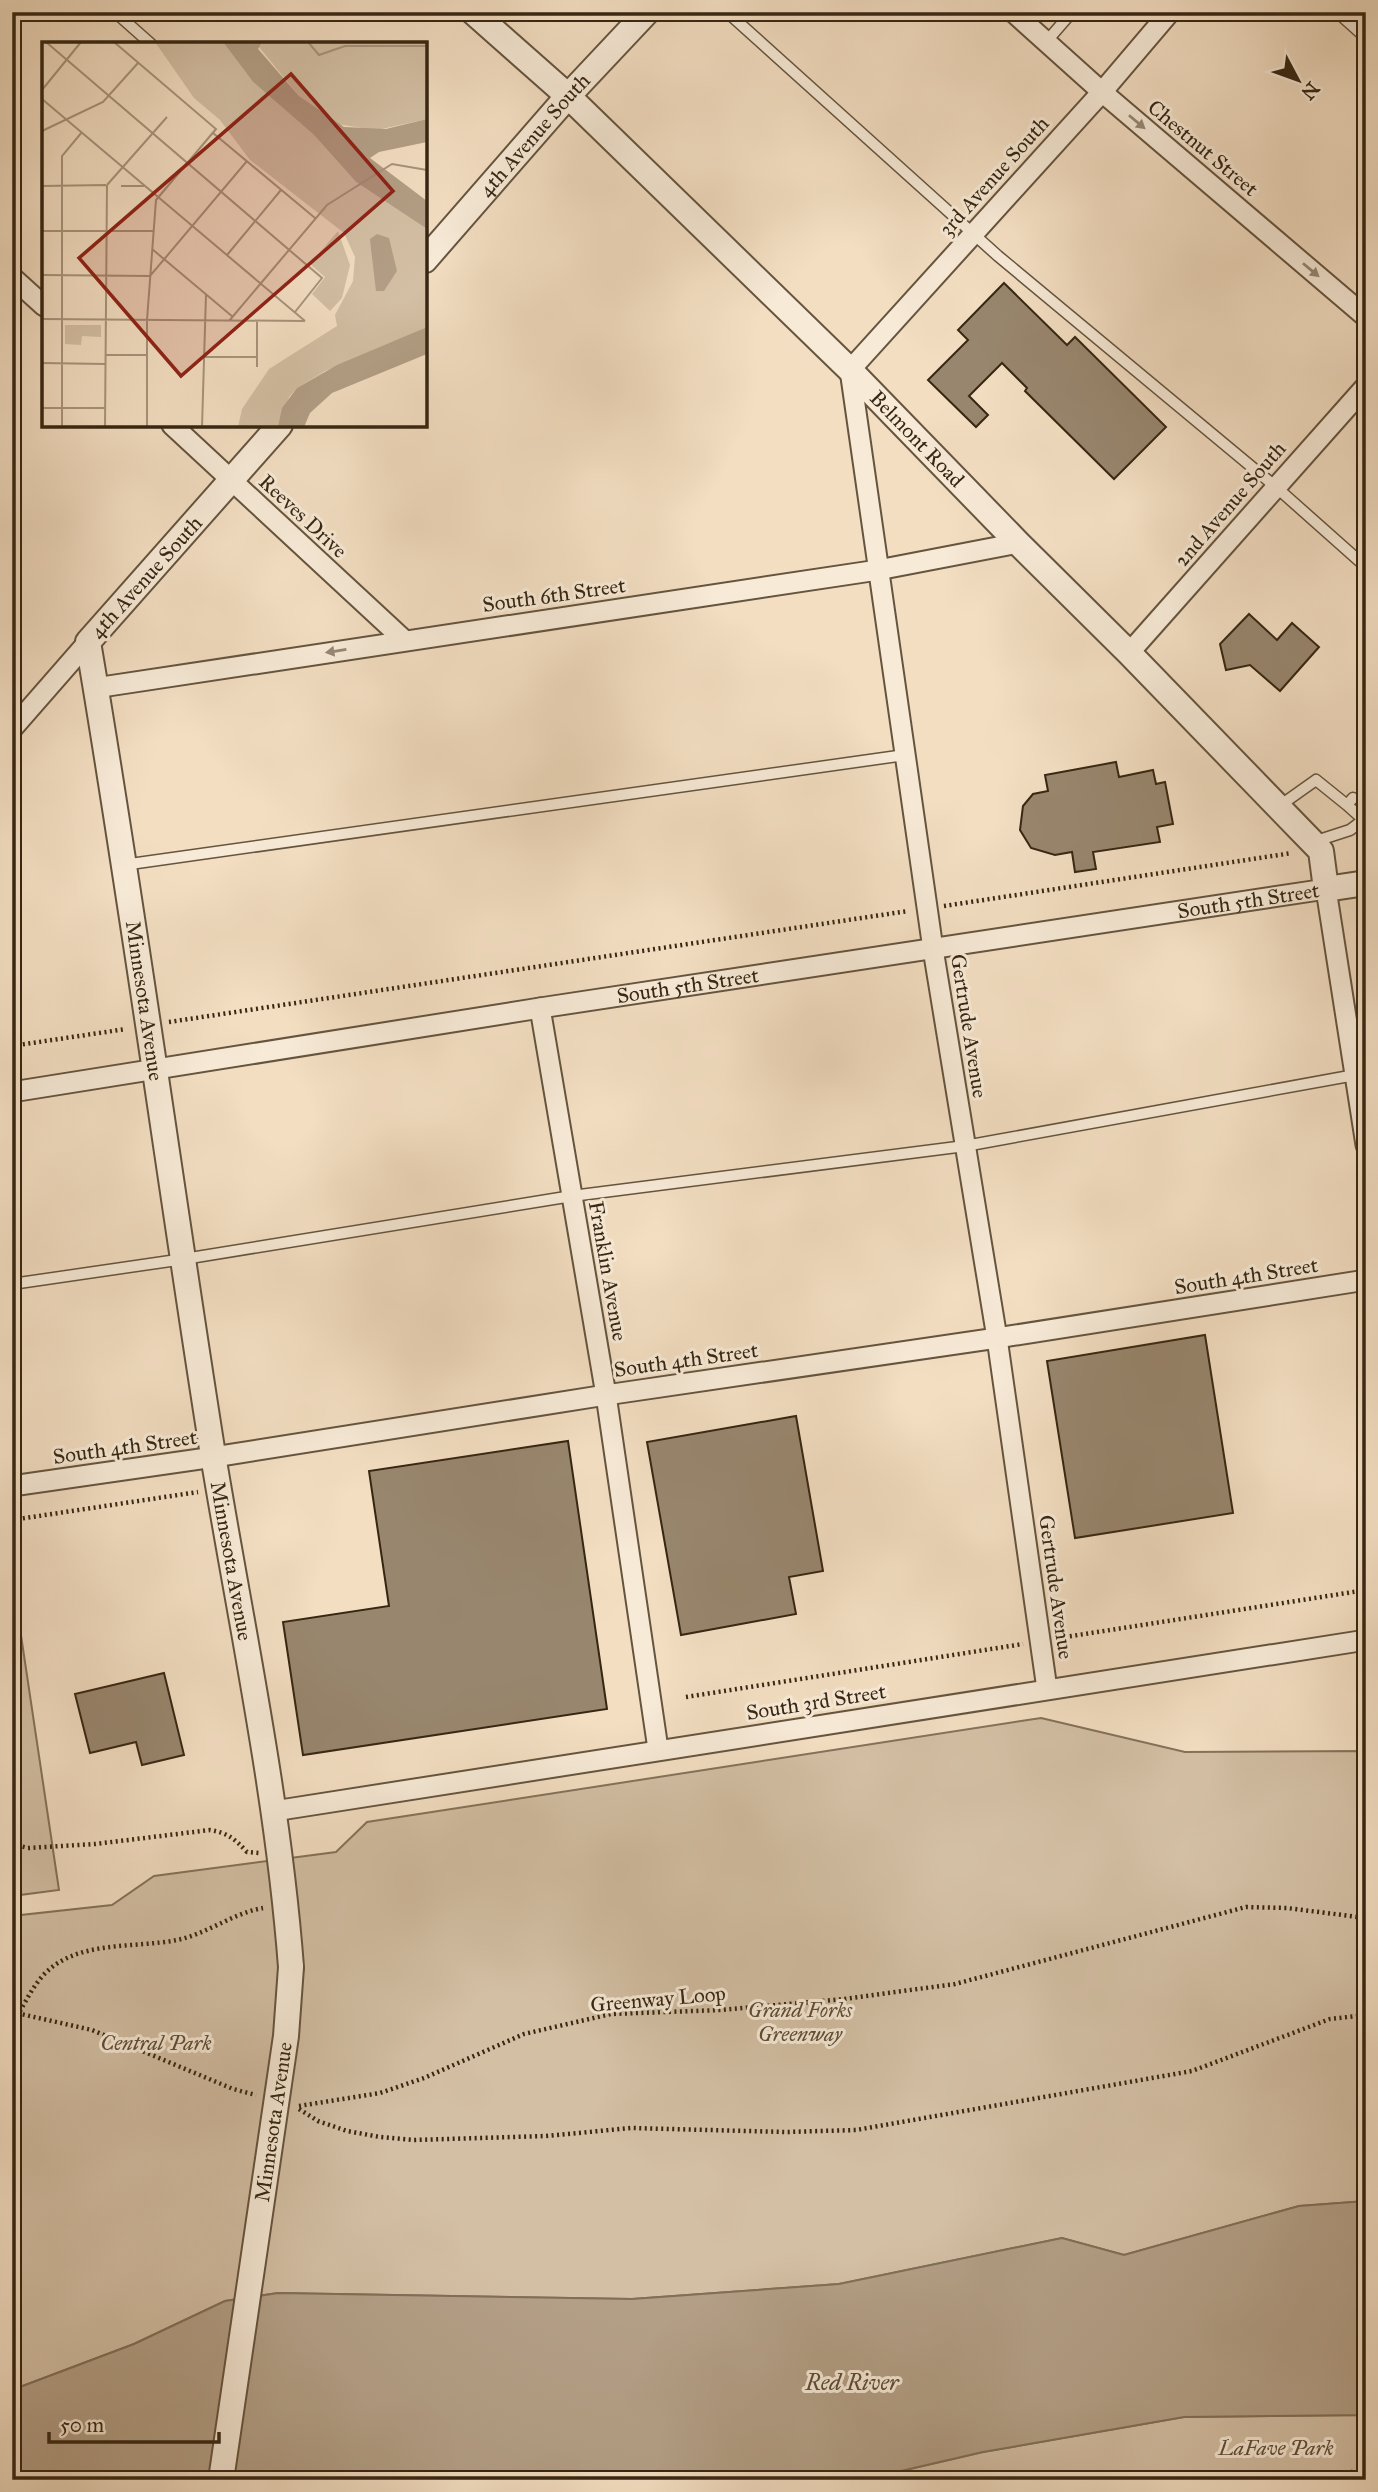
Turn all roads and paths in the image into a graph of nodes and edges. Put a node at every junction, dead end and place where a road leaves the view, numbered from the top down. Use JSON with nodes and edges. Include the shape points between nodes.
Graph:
{"nodes":[{"id":1,"x":115,"y":12,"type":"edge"},
{"id":2,"x":473,"y":12,"type":"edge"},
{"id":3,"x":647,"y":12,"type":"edge"},
{"id":4,"x":727,"y":12,"type":"edge"},
{"id":5,"x":1013,"y":12,"type":"edge"},
{"id":6,"x":1072,"y":12,"type":"edge"},
{"id":7,"x":1170,"y":12,"type":"edge"},
{"id":8,"x":1337,"y":12,"type":"edge"},
{"id":9,"x":1366,"y":37,"type":"edge"},
{"id":10,"x":149,"y":42,"type":"edge"},
{"id":11,"x":1046,"y":42,"type":"junction"},
{"id":12,"x":1102,"y":92,"type":"junction"},
{"id":13,"x":568,"y":96,"type":"junction"},
{"id":14,"x":972,"y":233,"type":"junction"},
{"id":15,"x":427,"y":258,"type":"edge"},
{"id":16,"x":12,"y":277,"type":"edge"},
{"id":17,"x":42,"y":304,"type":"edge"},
{"id":18,"x":1366,"y":317,"type":"edge"},
{"id":19,"x":850,"y":370,"type":"junction"},
{"id":20,"x":1366,"y":386,"type":"edge"},
{"id":21,"x":174,"y":427,"type":"edge"},
{"id":22,"x":279,"y":427,"type":"edge"},
{"id":23,"x":232,"y":481,"type":"junction"},
{"id":24,"x":1276,"y":487,"type":"junction"},
{"id":25,"x":1018,"y":543,"type":"junction"},
{"id":26,"x":1366,"y":567,"type":"edge"},
{"id":27,"x":878,"y":570,"type":"junction"},
{"id":28,"x":404,"y":640,"type":"junction"},
{"id":29,"x":88,"y":642,"type":"junction"},
{"id":30,"x":1129,"y":653,"type":"junction"},
{"id":31,"x":96,"y":688,"type":"junction"},
{"id":32,"x":12,"y":729,"type":"edge"},
{"id":33,"x":905,"y":755,"type":"junction"},
{"id":34,"x":1278,"y":807,"type":"junction"},
{"id":35,"x":1365,"y":820,"type":"edge"},
{"id":36,"x":1315,"y":846,"type":"junction"},
{"id":37,"x":123,"y":865,"type":"junction"},
{"id":38,"x":1366,"y":883,"type":"edge"},
{"id":39,"x":1326,"y":889,"type":"junction"},
{"id":40,"x":927,"y":908,"type":"junction"},
{"id":41,"x":933,"y":949,"type":"junction"},
{"id":42,"x":540,"y":1008,"type":"junction"},
{"id":43,"x":147,"y":1025,"type":"junction"},
{"id":44,"x":12,"y":1046,"type":"edge"},
{"id":45,"x":155,"y":1071,"type":"junction"},
{"id":46,"x":1360,"y":1073,"type":"edge"},
{"id":47,"x":12,"y":1092,"type":"edge"},
{"id":48,"x":965,"y":1146,"type":"junction"},
{"id":49,"x":1366,"y":1146,"type":"edge"},
{"id":50,"x":572,"y":1196,"type":"junction"},
{"id":51,"x":184,"y":1259,"type":"junction"},
{"id":52,"x":1366,"y":1280,"type":"edge"},
{"id":53,"x":12,"y":1284,"type":"edge"},
{"id":54,"x":997,"y":1338,"type":"junction"},
{"id":55,"x":606,"y":1395,"type":"junction"},
{"id":56,"x":214,"y":1457,"type":"junction"},
{"id":57,"x":12,"y":1486,"type":"edge"},
{"id":58,"x":220,"y":1489,"type":"junction"},
{"id":59,"x":12,"y":1520,"type":"edge"},
{"id":60,"x":1366,"y":1640,"type":"edge"},
{"id":61,"x":1047,"y":1689,"type":"junction"},
{"id":62,"x":658,"y":1749,"type":"junction"},
{"id":63,"x":274,"y":1811,"type":"junction"},
{"id":64,"x":12,"y":1844,"type":"edge"},
{"id":65,"x":280,"y":1850,"type":"junction"},
{"id":66,"x":286,"y":1903,"type":"junction"},
{"id":67,"x":1366,"y":1918,"type":"edge"},
{"id":68,"x":12,"y":2012,"type":"edge"},
{"id":69,"x":19,"y":2013,"type":"junction"},
{"id":70,"x":1366,"y":2015,"type":"edge"},
{"id":71,"x":12,"y":2025,"type":"edge"},
{"id":72,"x":258,"y":2096,"type":"dead end"},
{"id":73,"x":1366,"y":2471,"type":"edge"},
{"id":74,"x":221,"y":2480,"type":"edge"},
{"id":75,"x":1241,"y":2480,"type":"edge"}],
"edges":[{"from":1,"to":10,"type":"lane"},
{"from":2,"to":13,"type":"street","name":"Belmont Road"},
{"from":3,"to":13,"type":"street","name":"4th Avenue South"},
{"from":4,"to":14,"type":"lane"},
{"from":5,"to":11,"type":"street","name":"Chestnut Street"},
{"from":6,"to":11,"type":"lane"},
{"from":7,"to":12,"type":"street","name":"3rd Avenue South"},
{"from":8,"to":9,"type":"lane"},
{"from":11,"to":12,"type":"street","name":"Chestnut Street"},
{"from":12,"to":14,"type":"street","name":"3rd Avenue South"},
{"from":12,"to":18,"type":"street","name":"Chestnut Street","one_way":true},
{"from":13,"to":15,"type":"street","name":"4th Avenue South"},
{"from":13,"to":19,"type":"street","name":"Belmont Road"},
{"from":14,"to":19,"type":"street","name":"3rd Avenue South"},
{"from":14,"to":24,"type":"lane"},
{"from":16,"to":17,"type":"street"},
{"from":19,"to":25,"type":"street","name":"Belmont Road"},
{"from":19,"to":27,"type":"street","name":"Gertrude Avenue"},
{"from":20,"to":24,"type":"street","name":"2nd Avenue South"},
{"from":21,"to":23,"type":"street","name":"Reeves Drive"},
{"from":22,"to":23,"type":"street","name":"4th Avenue South"},
{"from":23,"to":28,"type":"street","name":"Reeves Drive"},
{"from":23,"to":29,"type":"street","name":"4th Avenue South"},
{"from":24,"to":26,"type":"lane"},
{"from":24,"to":30,"type":"street","name":"2nd Avenue South"},
{"from":25,"to":27,"type":"street","name":"South 6th Street"},
{"from":25,"to":30,"type":"street","name":"Belmont Road"},
{"from":27,"to":28,"type":"street","name":"South 6th Street"},
{"from":27,"to":33,"type":"street","name":"Gertrude Avenue"},
{"from":28,"to":31,"type":"street","name":"South 6th Street","one_way":true},
{"from":29,"to":31,"type":"street","name":"Minnesota Avenue"},
{"from":29,"to":32,"type":"street","name":"4th Avenue South"},
{"from":30,"to":34,"type":"street","name":"Belmont Road"},
{"from":31,"to":37,"type":"street","name":"Minnesota Avenue"},
{"from":33,"to":37,"type":"lane"},
{"from":33,"to":40,"type":"street","name":"Gertrude Avenue"},
{"from":34,"to":35,"type":"lane","via":[[1316,780],[1350,802]]},
{"from":34,"to":36,"type":"street","name":"Belmont Road"},
{"from":35,"to":36,"type":"lane"},
{"from":36,"to":39,"type":"street"},
{"from":36,"to":40,"type":"path"},
{"from":37,"to":43,"type":"street","name":"Minnesota Avenue"},
{"from":38,"to":39,"type":"street","name":"South 5th Street"},
{"from":39,"to":41,"type":"street","name":"South 5th Street"},
{"from":39,"to":46,"type":"street"},
{"from":40,"to":41,"type":"street","name":"Gertrude Avenue"},
{"from":40,"to":43,"type":"path"},
{"from":41,"to":42,"type":"street","name":"South 5th Street"},
{"from":41,"to":48,"type":"street","name":"Gertrude Avenue"},
{"from":42,"to":45,"type":"street","name":"South 5th Street"},
{"from":42,"to":50,"type":"street","name":"Franklin Avenue"},
{"from":43,"to":44,"type":"path"},
{"from":43,"to":45,"type":"street","name":"Minnesota Avenue"},
{"from":45,"to":47,"type":"street","name":"South 5th Street"},
{"from":45,"to":51,"type":"street","name":"Minnesota Avenue"},
{"from":46,"to":48,"type":"lane"},
{"from":46,"to":49,"type":"street"},
{"from":48,"to":50,"type":"lane"},
{"from":48,"to":54,"type":"street","name":"Gertrude Avenue"},
{"from":50,"to":51,"type":"lane"},
{"from":50,"to":55,"type":"street","name":"Franklin Avenue"},
{"from":51,"to":53,"type":"lane"},
{"from":51,"to":56,"type":"street","name":"Minnesota Avenue"},
{"from":52,"to":54,"type":"street","name":"South 4th Street"},
{"from":54,"to":55,"type":"street","name":"South 4th Street"},
{"from":54,"to":61,"type":"street","name":"Gertrude Avenue"},
{"from":55,"to":56,"type":"street","name":"South 4th Street"},
{"from":55,"to":62,"type":"street","name":"Franklin Avenue"},
{"from":56,"to":57,"type":"street","name":"South 4th Street"},
{"from":56,"to":58,"type":"street","name":"Minnesota Avenue"},
{"from":58,"to":59,"type":"path"},
{"from":58,"to":63,"type":"street","name":"Minnesota Avenue"},
{"from":60,"to":61,"type":"street","name":"South 3rd Street"},
{"from":61,"to":62,"type":"street","name":"South 3rd Street"},
{"from":62,"to":63,"type":"street","name":"South 3rd Street"},
{"from":63,"to":65,"type":"street","name":"Minnesota Avenue"},
{"from":64,"to":65,"type":"path","via":[[28,1848],[95,1844],[210,1829],[234,1838],[247,1852]]},
{"from":65,"to":66,"type":"street","name":"Minnesota Avenue"},
{"from":66,"to":69,"type":"path","via":[[257,1909],[177,1940],[72,1955],[40,1979]]},
{"from":66,"to":74,"type":"street","name":"Minnesota Avenue","bridge":true,"via":[[291,1967],[286,2036]]},
{"from":67,"to":70,"type":"path","name":"Greenway Loop","via":[[1246,1907],[954,1984],[844,1999],[611,2014],[524,2034],[380,2093],[295,2106],[318,2121],[347,2131],[414,2140],[631,2128],[856,2130],[1192,2071],[1330,2019]]},
{"from":68,"to":69,"type":"path"},
{"from":69,"to":71,"type":"path"},
{"from":69,"to":72,"type":"path","via":[[92,2030]]},
{"from":73,"to":75,"type":"path"}]}
